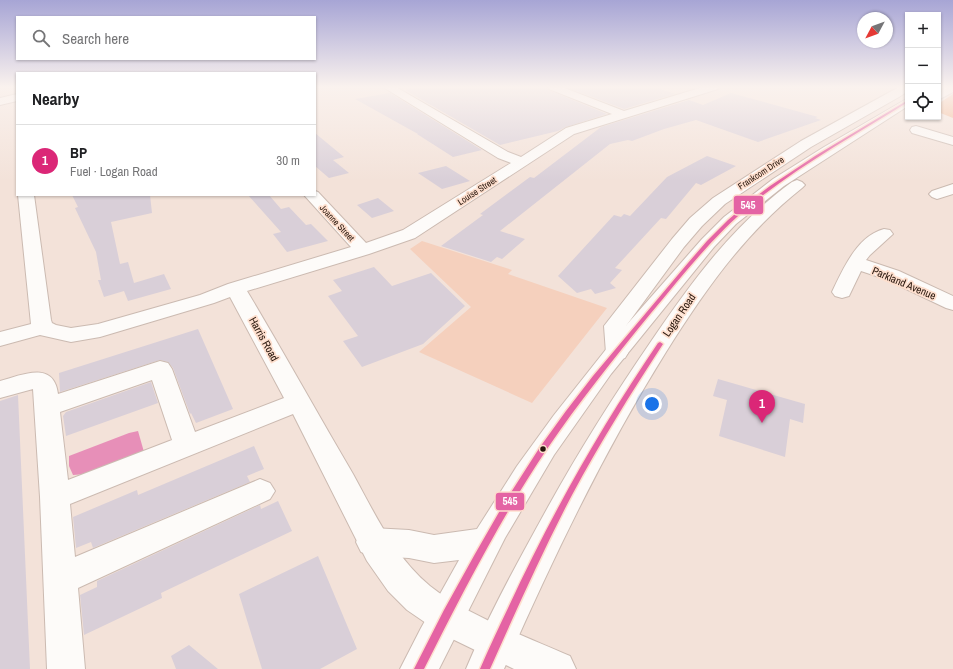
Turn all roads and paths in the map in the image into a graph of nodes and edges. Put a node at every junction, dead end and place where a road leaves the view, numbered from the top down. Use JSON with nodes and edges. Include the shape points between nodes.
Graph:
{"nodes":[{"id":1,"x":442,"y":118,"type":"edge"},
{"id":2,"x":609,"y":118,"type":"edge"},
{"id":3,"x":853,"y":118,"type":"edge"},
{"id":4,"x":866,"y":118,"type":"edge"},
{"id":5,"x":904,"y":118,"type":"edge"},
{"id":6,"x":916,"y":130,"type":"dead end"},
{"id":7,"x":953,"y":141,"type":"edge"},
{"id":8,"x":522,"y":162,"type":"junction"},
{"id":9,"x":953,"y":189,"type":"edge"},
{"id":10,"x":937,"y":194,"type":"dead end"},
{"id":11,"x":26,"y":196,"type":"edge"},
{"id":12,"x":313,"y":196,"type":"edge"},
{"id":13,"x":884,"y":234,"type":"dead end"},
{"id":14,"x":363,"y":250,"type":"junction"},
{"id":15,"x":855,"y":263,"type":"junction"},
{"id":16,"x":235,"y":288,"type":"junction"},
{"id":17,"x":842,"y":292,"type":"dead end"},
{"id":18,"x":953,"y":304,"type":"edge"},
{"id":19,"x":43,"y":327,"type":"junction"},
{"id":20,"x":0,"y":339,"type":"edge"},
{"id":21,"x":617,"y":353,"type":"junction"},
{"id":22,"x":0,"y":390,"type":"edge"},
{"id":23,"x":299,"y":402,"type":"junction"},
{"id":24,"x":48,"y":406,"type":"junction"},
{"id":25,"x":187,"y":446,"type":"junction"},
{"id":26,"x":260,"y":491,"type":"dead end"},
{"id":27,"x":55,"y":497,"type":"junction"},
{"id":28,"x":372,"y":542,"type":"junction"},
{"id":29,"x":486,"y":542,"type":"junction"},
{"id":30,"x":60,"y":580,"type":"junction"},
{"id":31,"x":445,"y":617,"type":"junction"},
{"id":32,"x":491,"y":656,"type":"edge"},
{"id":33,"x":66,"y":669,"type":"edge"},
{"id":34,"x":419,"y":669,"type":"edge"},
{"id":35,"x":557,"y":669,"type":"edge"}],
"edges":[{"from":1,"to":8,"type":"main road","via":[[503,154]]},
{"from":2,"to":8,"type":"main road","name":"Louise Street","via":[[570,131]]},
{"from":3,"to":21,"type":"main road","name":"Frankcom Drive","via":[[806,144],[737,188],[708,210],[678,243],[615,326]]},
{"from":4,"to":21,"type":"main road","name":"Logan Road","via":[[739,212],[708,243]]},
{"from":5,"to":32,"type":"main road","name":"Logan Road","via":[[787,192],[744,230],[710,272],[662,341],[559,513]]},
{"from":6,"to":7,"type":"main road"},
{"from":8,"to":14,"type":"main road","name":"Louise Street","via":[[409,234]]},
{"from":9,"to":10,"type":"main road"},
{"from":11,"to":19,"type":"main road","via":[[40,320]]},
{"from":12,"to":14,"type":"main road","name":"Joanne Street"},
{"from":13,"to":15,"type":"main road","via":[[863,251]]},
{"from":14,"to":16,"type":"main road","name":"Louise Street"},
{"from":15,"to":17,"type":"main road"},
{"from":15,"to":18,"type":"main road","name":"Parkland Avenue","via":[[892,275]]},
{"from":16,"to":19,"type":"main road","via":[[207,299],[100,330],[71,334],[50,331]]},
{"from":16,"to":23,"type":"main road","name":"Harris Road"},
{"from":19,"to":20,"type":"main road"},
{"from":21,"to":29,"type":"main road","name":"Logan Road","via":[[545,447]]},
{"from":22,"to":24,"type":"main road","via":[[30,381],[41,381],[45,384]]},
{"from":23,"to":25,"type":"main road"},
{"from":23,"to":28,"type":"main road","name":"Harris Road","via":[[338,472]]},
{"from":24,"to":25,"type":"main road","via":[[160,369]]},
{"from":24,"to":27,"type":"main road"},
{"from":25,"to":27,"type":"main road"},
{"from":26,"to":30,"type":"main road"},
{"from":27,"to":30,"type":"main road"},
{"from":28,"to":29,"type":"main road","via":[[409,544],[434,549]]},
{"from":28,"to":31,"type":"main road","name":"Harris Road","via":[[401,581],[423,602]]},
{"from":29,"to":31,"type":"main road","name":"Logan Road"},
{"from":30,"to":33,"type":"main road"},
{"from":31,"to":32,"type":"main road","name":"Harris Road"},
{"from":31,"to":34,"type":"main road","name":"Logan Road"},
{"from":32,"to":35,"type":"main road","name":"Harris Road"}]}
